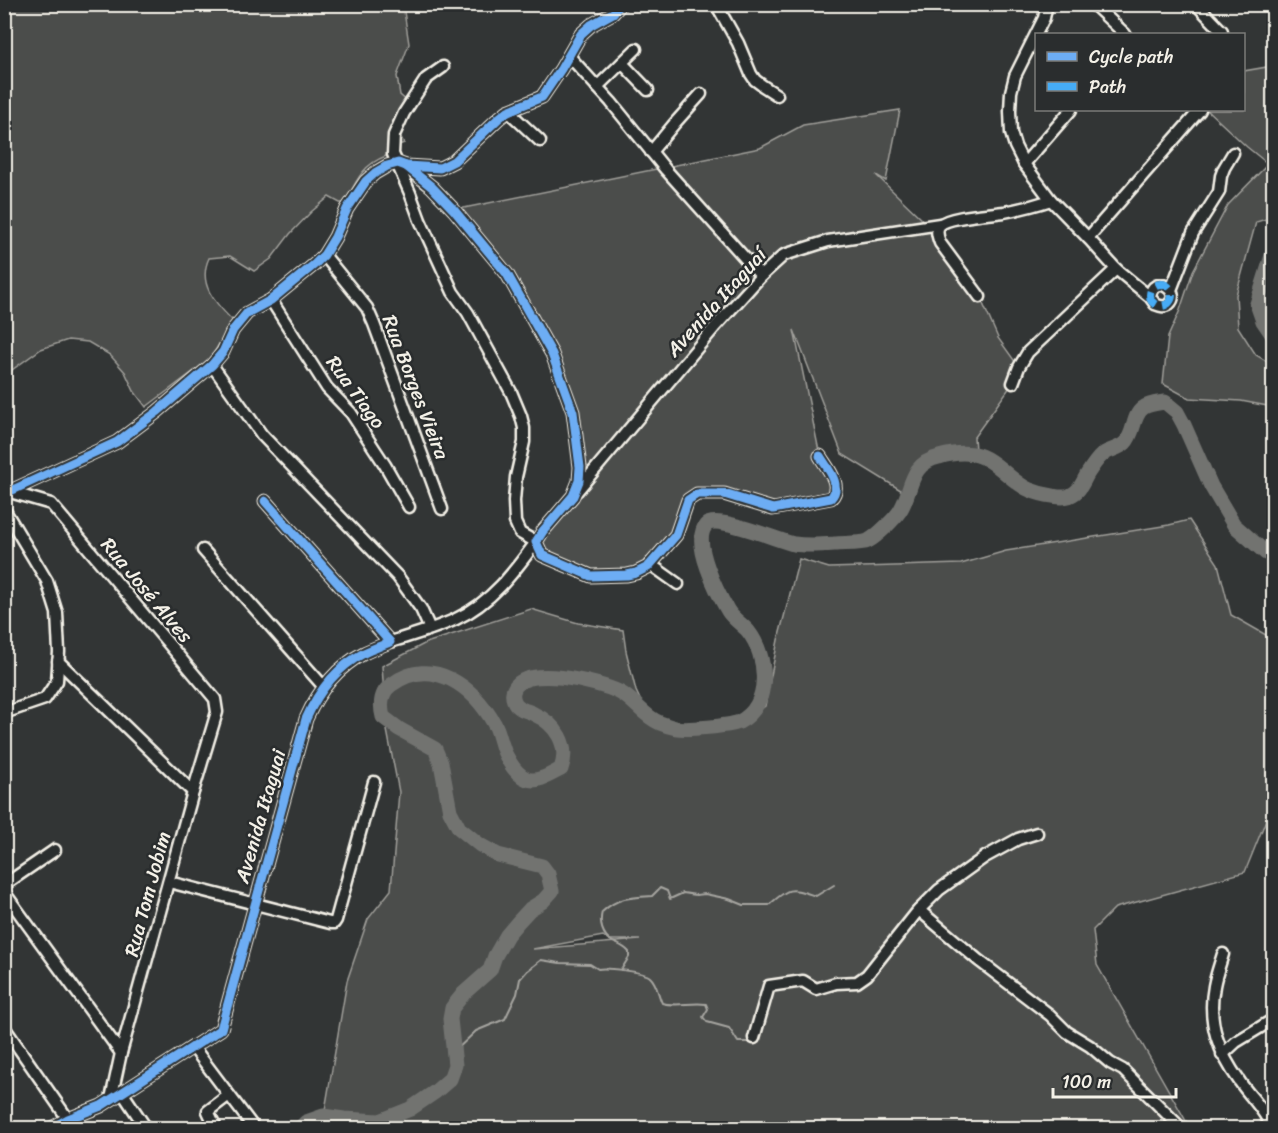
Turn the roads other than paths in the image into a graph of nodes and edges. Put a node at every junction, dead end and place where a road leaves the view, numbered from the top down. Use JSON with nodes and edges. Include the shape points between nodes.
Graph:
{"nodes":[{"id":1,"x":621,"y":4,"type":"edge"},
{"id":2,"x":716,"y":4,"type":"edge"},
{"id":3,"x":1047,"y":4,"type":"edge"},
{"id":4,"x":1093,"y":4,"type":"edge"},
{"id":5,"x":1196,"y":4,"type":"edge"},
{"id":6,"x":1222,"y":31,"type":"dead end"},
{"id":7,"x":1036,"y":33,"type":"edge"},
{"id":8,"x":1124,"y":33,"type":"edge"},
{"id":9,"x":1035,"y":36,"type":"edge"},
{"id":10,"x":636,"y":49,"type":"dead end"},
{"id":11,"x":569,"y":56,"type":"junction"},
{"id":12,"x":622,"y":63,"type":"junction"},
{"id":13,"x":443,"y":67,"type":"dead end"},
{"id":14,"x":597,"y":87,"type":"junction"},
{"id":15,"x":648,"y":90,"type":"dead end"},
{"id":16,"x":701,"y":94,"type":"dead end"},
{"id":17,"x":777,"y":95,"type":"dead end"},
{"id":18,"x":508,"y":111,"type":"junction"},
{"id":19,"x":1070,"y":111,"type":"edge"},
{"id":20,"x":1199,"y":111,"type":"edge"},
{"id":21,"x":540,"y":141,"type":"dead end"},
{"id":22,"x":651,"y":152,"type":"junction"},
{"id":23,"x":1233,"y":153,"type":"dead end"},
{"id":24,"x":1024,"y":164,"type":"junction"},
{"id":25,"x":402,"y":165,"type":"junction"},
{"id":26,"x":1051,"y":200,"type":"junction"},
{"id":27,"x":940,"y":224,"type":"junction"},
{"id":28,"x":1088,"y":238,"type":"junction"},
{"id":29,"x":324,"y":255,"type":"junction"},
{"id":30,"x":1116,"y":269,"type":"junction"},
{"id":31,"x":761,"y":276,"type":"junction"},
{"id":32,"x":1171,"y":290,"type":"junction"},
{"id":33,"x":980,"y":297,"type":"dead end"},
{"id":34,"x":1150,"y":297,"type":"junction"},
{"id":35,"x":271,"y":300,"type":"junction"},
{"id":36,"x":212,"y":365,"type":"junction"},
{"id":37,"x":1013,"y":383,"type":"dead end"},
{"id":38,"x":820,"y":456,"type":"dead end"},
{"id":39,"x":7,"y":493,"type":"edge"},
{"id":40,"x":573,"y":496,"type":"junction"},
{"id":41,"x":265,"y":501,"type":"dead end"},
{"id":42,"x":409,"y":507,"type":"dead end"},
{"id":43,"x":4,"y":509,"type":"edge"},
{"id":44,"x":442,"y":509,"type":"dead end"},
{"id":45,"x":536,"y":542,"type":"junction"},
{"id":46,"x":203,"y":550,"type":"dead end"},
{"id":47,"x":650,"y":564,"type":"junction"},
{"id":48,"x":678,"y":584,"type":"dead end"},
{"id":49,"x":430,"y":629,"type":"junction"},
{"id":50,"x":390,"y":642,"type":"junction"},
{"id":51,"x":58,"y":661,"type":"junction"},
{"id":52,"x":324,"y":687,"type":"junction"},
{"id":53,"x":215,"y":699,"type":"joint"},
{"id":54,"x":4,"y":714,"type":"edge"},
{"id":55,"x":374,"y":782,"type":"dead end"},
{"id":56,"x":193,"y":792,"type":"junction"},
{"id":57,"x":1037,"y":833,"type":"dead end"},
{"id":58,"x":55,"y":850,"type":"dead end"},
{"id":59,"x":169,"y":882,"type":"junction"},
{"id":60,"x":4,"y":885,"type":"edge"},
{"id":61,"x":4,"y":892,"type":"edge"},
{"id":62,"x":255,"y":904,"type":"junction"},
{"id":63,"x":919,"y":910,"type":"junction"},
{"id":64,"x":1223,"y":954,"type":"dead end"},
{"id":65,"x":1274,"y":1019,"type":"edge"},
{"id":66,"x":4,"y":1027,"type":"edge"},
{"id":67,"x":754,"y":1038,"type":"dead end"},
{"id":68,"x":193,"y":1047,"type":"junction"},
{"id":69,"x":122,"y":1053,"type":"junction"},
{"id":70,"x":1222,"y":1055,"type":"junction"},
{"id":71,"x":122,"y":1092,"type":"junction"},
{"id":72,"x":229,"y":1095,"type":"junction"},
{"id":73,"x":111,"y":1099,"type":"junction"},
{"id":74,"x":68,"y":1119,"type":"junction"},
{"id":75,"x":52,"y":1128,"type":"edge"},
{"id":76,"x":146,"y":1128,"type":"edge"},
{"id":77,"x":216,"y":1128,"type":"edge"},
{"id":78,"x":254,"y":1128,"type":"edge"},
{"id":79,"x":1181,"y":1128,"type":"edge"},
{"id":80,"x":1272,"y":1128,"type":"edge"}],
"edges":[{"from":1,"to":11,"type":"street","via":[[581,33]]},
{"from":2,"to":17,"type":"street","via":[[755,80]]},
{"from":3,"to":7,"type":"street"},
{"from":4,"to":8,"type":"street"},
{"from":5,"to":6,"type":"street"},
{"from":9,"to":24,"type":"street","via":[[1011,92],[1011,133]]},
{"from":10,"to":12,"type":"street"},
{"from":11,"to":14,"type":"street"},
{"from":11,"to":18,"type":"street","via":[[542,97]]},
{"from":12,"to":14,"type":"street"},
{"from":12,"to":15,"type":"street"},
{"from":13,"to":25,"type":"street","via":[[426,79],[394,135],[393,154]]},
{"from":14,"to":22,"type":"street"},
{"from":16,"to":22,"type":"street"},
{"from":18,"to":21,"type":"street"},
{"from":18,"to":25,"type":"street","via":[[454,161],[440,168]]},
{"from":19,"to":24,"type":"street"},
{"from":20,"to":28,"type":"street"},
{"from":22,"to":31,"type":"street"},
{"from":23,"to":32,"type":"street","via":[[1221,176],[1219,192],[1193,233]]},
{"from":24,"to":26,"type":"street"},
{"from":25,"to":29,"type":"street","via":[[387,166],[366,181]]},
{"from":25,"to":40,"type":"street","via":[[432,187],[507,274],[552,354],[573,412],[580,466]]},
{"from":25,"to":45,"type":"street","via":[[420,220],[453,292],[468,313],[521,416],[524,442],[516,477],[516,522],[520,533]]},
{"from":26,"to":27,"type":"street","name":"Avenida Itaguaí"},
{"from":26,"to":28,"type":"street"},
{"from":27,"to":31,"type":"street","name":"Avenida Itaguaí","via":[[828,241],[784,255]]},
{"from":27,"to":33,"type":"street","via":[[940,243]]},
{"from":28,"to":30,"type":"street"},
{"from":29,"to":35,"type":"street"},
{"from":29,"to":44,"type":"street","name":"Rua Borges Vieira","via":[[367,308]]},
{"from":30,"to":34,"type":"street"},
{"from":30,"to":37,"type":"street","via":[[1028,352]]},
{"from":31,"to":40,"type":"street","name":"Avenida Itaguaí"},
{"from":32,"to":34,"type":"street","via":[[1158,285]]},
{"from":32,"to":34,"type":"street","via":[[1171,300],[1164,306],[1155,304]]},
{"from":35,"to":36,"type":"street","via":[[247,313]]},
{"from":35,"to":42,"type":"street","name":"Rua Tiago","via":[[327,388],[351,413]]},
{"from":36,"to":39,"type":"street","via":[[117,442]]},
{"from":36,"to":49,"type":"street","via":[[262,435],[398,577]]},
{"from":38,"to":47,"type":"street","via":[[836,486],[831,498],[773,509],[724,494],[697,494],[688,500],[676,535]]},
{"from":39,"to":53,"type":"street","name":"Rua José Alves","via":[[51,504]]},
{"from":40,"to":45,"type":"street","name":"Avenida Itaguaí"},
{"from":41,"to":50,"type":"street"},
{"from":43,"to":51,"type":"street","via":[[47,581],[57,613]]},
{"from":45,"to":47,"type":"street","via":[[542,555],[591,576],[627,575]]},
{"from":45,"to":49,"type":"street","via":[[489,598],[456,619]]},
{"from":46,"to":52,"type":"street"},
{"from":47,"to":48,"type":"street"},
{"from":49,"to":50,"type":"street"},
{"from":50,"to":52,"type":"street","name":"Avenida Itaguai","via":[[362,654]]},
{"from":51,"to":54,"type":"street","via":[[57,681],[45,699]]},
{"from":51,"to":56,"type":"street"},
{"from":52,"to":62,"type":"street","name":"Avenida Itaguai","via":[[306,719]]},
{"from":53,"to":56,"type":"street","name":"Rua Tom Jobim","via":[[217,712]]},
{"from":55,"to":62,"type":"street","via":[[334,923]]},
{"from":56,"to":59,"type":"street","name":"Rua Tom Jobim"},
{"from":57,"to":63,"type":"street","via":[[985,857],[939,890]]},
{"from":58,"to":60,"type":"street"},
{"from":59,"to":62,"type":"street"},
{"from":59,"to":69,"type":"street","name":"Rua Tom Jobim"},
{"from":61,"to":69,"type":"street"},
{"from":62,"to":68,"type":"street","name":"Avenida Itaguai","via":[[221,1029]]},
{"from":63,"to":67,"type":"street","via":[[867,975],[857,982],[816,989],[803,981],[769,986]]},
{"from":63,"to":79,"type":"street","via":[[1067,1032],[1123,1070]]},
{"from":64,"to":70,"type":"street","via":[[1212,999],[1216,1039]]},
{"from":65,"to":70,"type":"street"},
{"from":66,"to":74,"type":"street"},
{"from":68,"to":71,"type":"street","name":"Avenida Itaguai"},
{"from":68,"to":72,"type":"street"},
{"from":69,"to":73,"type":"street","name":"Rua Tom Jobim"},
{"from":70,"to":80,"type":"street"},
{"from":71,"to":73,"type":"street","name":"Avenida Itaguai"},
{"from":71,"to":76,"type":"street"},
{"from":72,"to":77,"type":"street","via":[[208,1111]]},
{"from":72,"to":78,"type":"street"},
{"from":73,"to":74,"type":"street","name":"Avenida Itaguai"},
{"from":74,"to":75,"type":"street","name":"Avenida Itaguai"}]}
